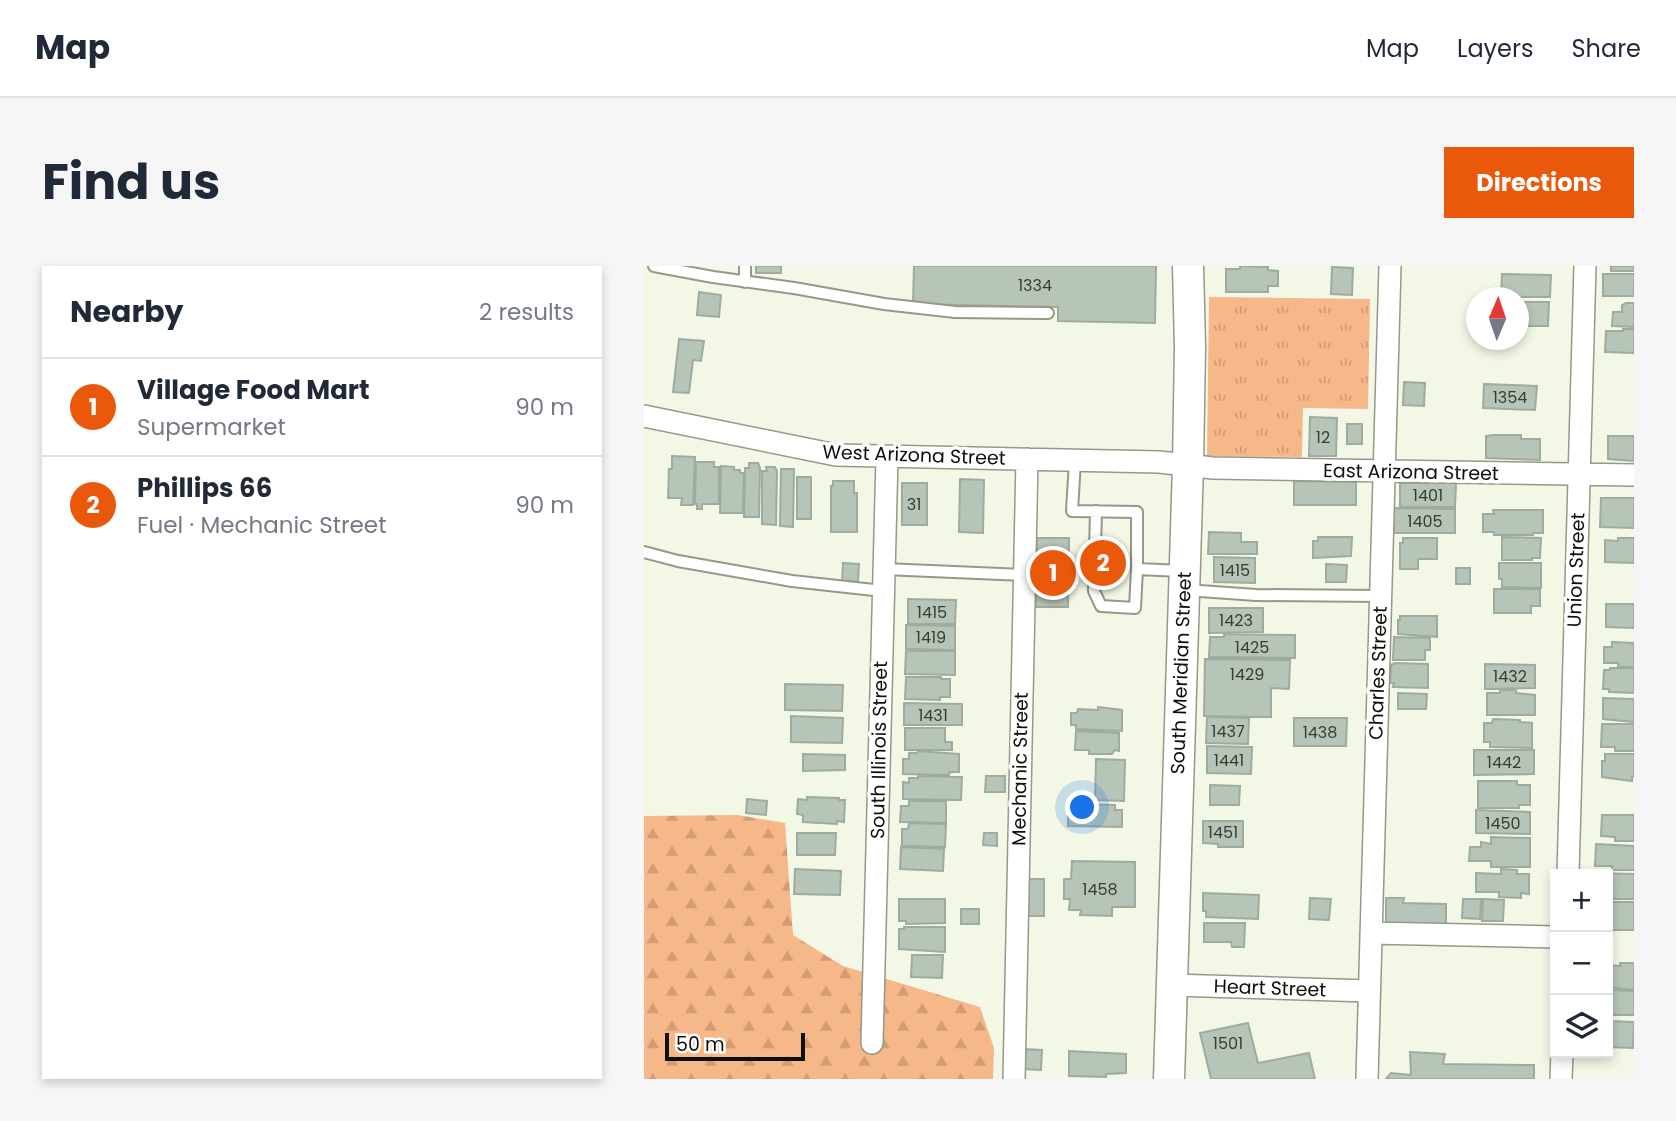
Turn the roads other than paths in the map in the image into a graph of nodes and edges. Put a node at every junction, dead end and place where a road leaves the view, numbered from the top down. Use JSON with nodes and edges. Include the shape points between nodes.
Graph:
{"nodes":[{"id":1,"x":654,"y":266,"type":"edge"},
{"id":2,"x":745,"y":266,"type":"edge"},
{"id":3,"x":1188,"y":266,"type":"edge"},
{"id":4,"x":1390,"y":266,"type":"edge"},
{"id":5,"x":1585,"y":266,"type":"edge"},
{"id":6,"x":745,"y":282,"type":"junction"},
{"id":7,"x":1048,"y":313,"type":"dead end"},
{"id":8,"x":644,"y":416,"type":"edge"},
{"id":9,"x":887,"y":457,"type":"junction"},
{"id":10,"x":1027,"y":460,"type":"junction"},
{"id":11,"x":1075,"y":461,"type":"junction"},
{"id":12,"x":1188,"y":465,"type":"junction"},
{"id":13,"x":1385,"y":471,"type":"junction"},
{"id":14,"x":1579,"y":474,"type":"junction"},
{"id":15,"x":1634,"y":475,"type":"edge"},
{"id":16,"x":1096,"y":511,"type":"junction"},
{"id":17,"x":644,"y":552,"type":"edge"},
{"id":18,"x":884,"y":569,"type":"junction"},
{"id":19,"x":1137,"y":569,"type":"junction"},
{"id":20,"x":1024,"y":575,"type":"junction"},
{"id":21,"x":1184,"y":581,"type":"junction"},
{"id":22,"x":883,"y":591,"type":"junction"},
{"id":23,"x":1381,"y":596,"type":"junction"},
{"id":24,"x":1567,"y":869,"type":"edge"},
{"id":25,"x":1371,"y":933,"type":"junction"},
{"id":26,"x":1550,"y":937,"type":"edge"},
{"id":27,"x":1172,"y":985,"type":"junction"},
{"id":28,"x":1369,"y":990,"type":"junction"},
{"id":29,"x":872,"y":1043,"type":"dead end"},
{"id":30,"x":1562,"y":1058,"type":"edge"},
{"id":31,"x":1014,"y":1079,"type":"edge"},
{"id":32,"x":1169,"y":1079,"type":"edge"},
{"id":33,"x":1367,"y":1079,"type":"edge"},
{"id":34,"x":1561,"y":1079,"type":"edge"}],
"edges":[{"from":1,"to":6,"type":"lane"},
{"from":2,"to":6,"type":"lane"},
{"from":3,"to":12,"type":"main road","name":"South Meridian Street"},
{"from":4,"to":13,"type":"street","name":"Charles Street"},
{"from":5,"to":14,"type":"street","name":"Union Street"},
{"from":6,"to":7,"type":"lane","via":[[955,312]]},
{"from":8,"to":9,"type":"street","name":"West Arizona Street","via":[[823,453]]},
{"from":9,"to":10,"type":"street","name":"West Arizona Street"},
{"from":9,"to":18,"type":"street","name":"South Illinois Street"},
{"from":10,"to":11,"type":"street","name":"West Arizona Street"},
{"from":10,"to":20,"type":"street","name":"Mechanic Street"},
{"from":11,"to":12,"type":"street","name":"West Arizona Street"},
{"from":11,"to":16,"type":"lane","via":[[1072,511]]},
{"from":12,"to":13,"type":"street","name":"East Arizona Street"},
{"from":12,"to":21,"type":"main road","name":"South Meridian Street"},
{"from":13,"to":14,"type":"street","name":"East Arizona Street"},
{"from":13,"to":23,"type":"street","name":"Charles Street"},
{"from":14,"to":15,"type":"street","name":"East Arizona Street"},
{"from":14,"to":24,"type":"street","name":"Union Street"},
{"from":16,"to":19,"type":"lane","via":[[1137,512]]},
{"from":16,"to":19,"type":"lane","via":[[1094,591],[1101,606],[1135,608]]},
{"from":17,"to":22,"type":"lane","via":[[792,580]]},
{"from":18,"to":20,"type":"lane"},
{"from":18,"to":22,"type":"street","name":"South Illinois Street"},
{"from":19,"to":21,"type":"lane"},
{"from":20,"to":31,"type":"street","name":"Mechanic Street"},
{"from":21,"to":23,"type":"lane","via":[[1256,595]]},
{"from":21,"to":27,"type":"main road","name":"South Meridian Street"},
{"from":22,"to":29,"type":"street","name":"South Illinois Street"},
{"from":23,"to":25,"type":"street","name":"Charles Street"},
{"from":25,"to":26,"type":"street"},
{"from":25,"to":28,"type":"street","name":"Charles Street"},
{"from":27,"to":28,"type":"street","name":"Heart Street"},
{"from":27,"to":32,"type":"main road","name":"South Meridian Street"},
{"from":28,"to":33,"type":"street","name":"Charles Street"},
{"from":30,"to":34,"type":"street"}]}
